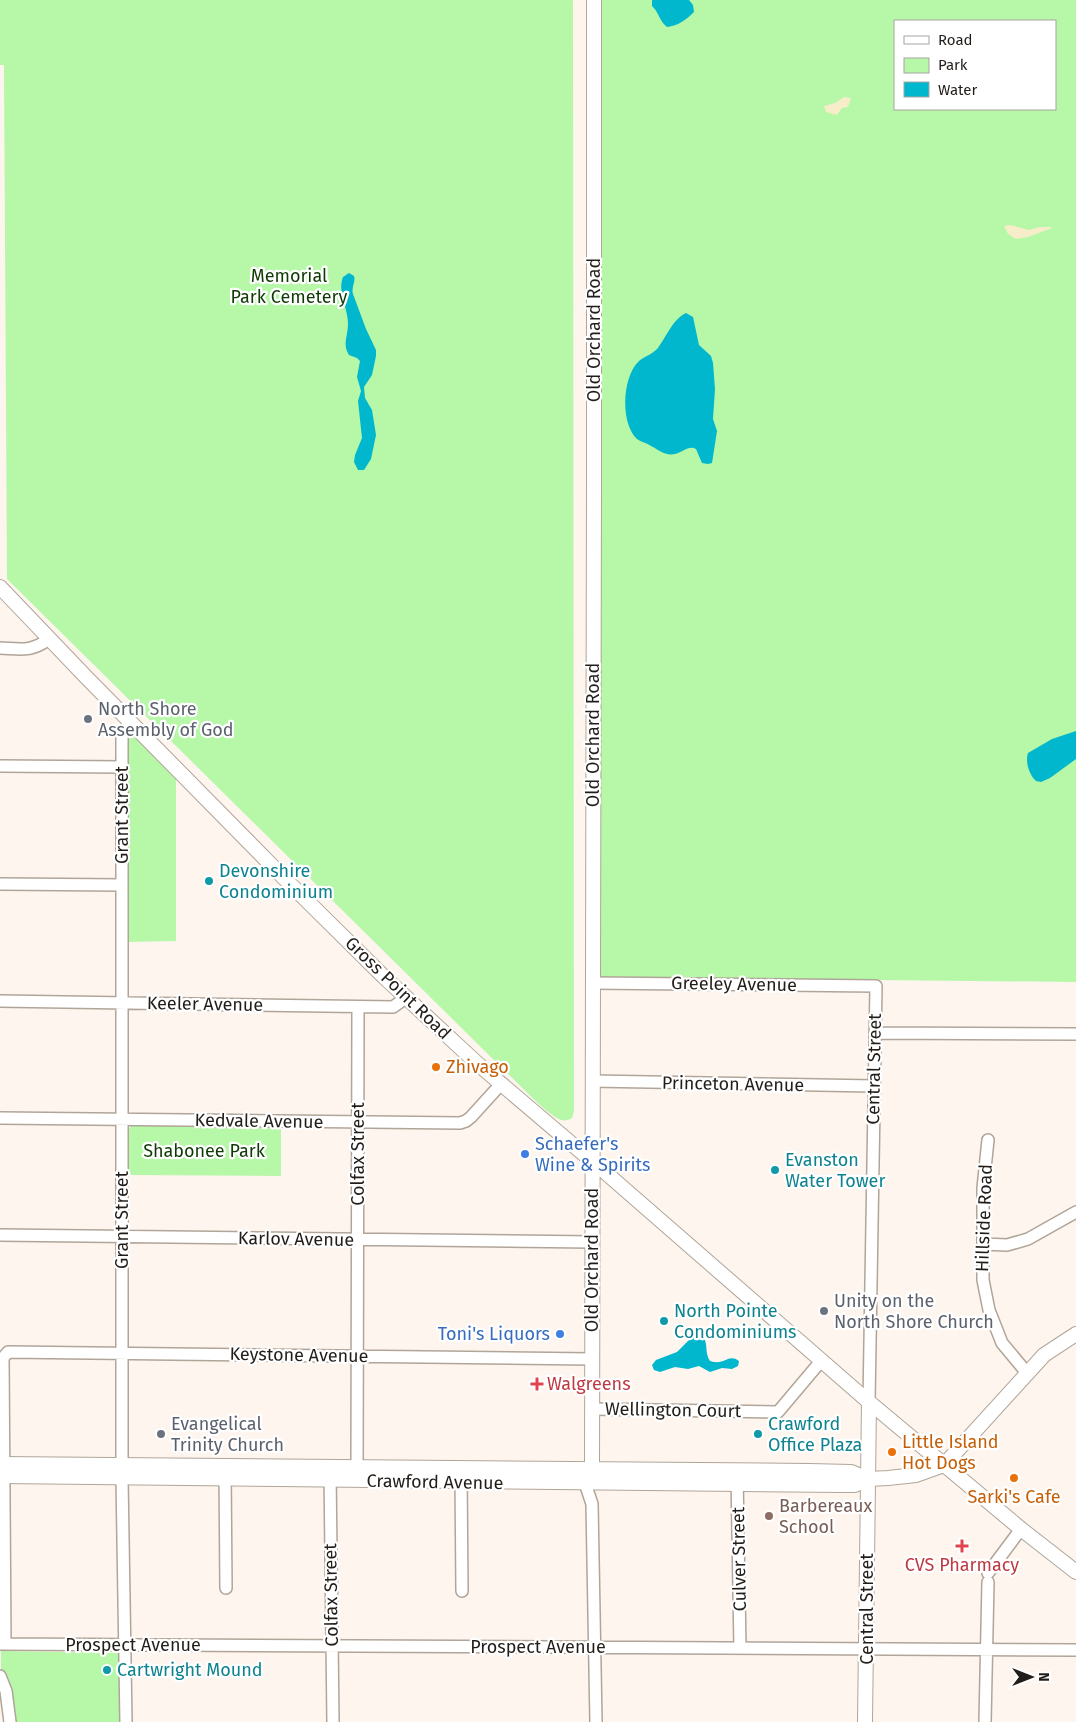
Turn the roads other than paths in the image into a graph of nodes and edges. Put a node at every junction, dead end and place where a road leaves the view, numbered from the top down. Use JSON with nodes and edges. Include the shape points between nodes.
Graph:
{"nodes":[{"id":1,"x":594,"y":0,"type":"edge"},
{"id":2,"x":0,"y":587,"type":"edge"},
{"id":3,"x":49,"y":639,"type":"junction"},
{"id":4,"x":0,"y":648,"type":"edge"},
{"id":5,"x":130,"y":720,"type":"junction"},
{"id":6,"x":0,"y":766,"type":"edge"},
{"id":7,"x":122,"y":767,"type":"junction"},
{"id":8,"x":0,"y":884,"type":"edge"},
{"id":9,"x":122,"y":885,"type":"junction"},
{"id":10,"x":593,"y":983,"type":"junction"},
{"id":11,"x":876,"y":986,"type":"joint"},
{"id":12,"x":407,"y":998,"type":"junction"},
{"id":13,"x":0,"y":1001,"type":"edge"},
{"id":14,"x":122,"y":1002,"type":"junction"},
{"id":15,"x":358,"y":1008,"type":"junction"},
{"id":16,"x":875,"y":1033,"type":"junction"},
{"id":17,"x":1076,"y":1034,"type":"edge"},
{"id":18,"x":592,"y":1081,"type":"junction"},
{"id":19,"x":501,"y":1084,"type":"junction"},
{"id":20,"x":874,"y":1086,"type":"junction"},
{"id":21,"x":0,"y":1118,"type":"edge"},
{"id":22,"x":122,"y":1119,"type":"junction"},
{"id":23,"x":358,"y":1122,"type":"junction"},
{"id":24,"x":988,"y":1140,"type":"dead end"},
{"id":25,"x":592,"y":1161,"type":"junction"},
{"id":26,"x":1076,"y":1212,"type":"edge"},
{"id":27,"x":0,"y":1235,"type":"edge"},
{"id":28,"x":122,"y":1237,"type":"junction"},
{"id":29,"x":358,"y":1239,"type":"junction"},
{"id":30,"x":592,"y":1242,"type":"junction"},
{"id":31,"x":983,"y":1244,"type":"junction"},
{"id":32,"x":1076,"y":1334,"type":"edge"},
{"id":33,"x":122,"y":1353,"type":"junction"},
{"id":34,"x":357,"y":1356,"type":"junction"},
{"id":35,"x":592,"y":1359,"type":"junction"},
{"id":36,"x":821,"y":1361,"type":"junction"},
{"id":37,"x":1027,"y":1373,"type":"junction"},
{"id":38,"x":869,"y":1402,"type":"junction"},
{"id":39,"x":592,"y":1409,"type":"junction"},
{"id":40,"x":944,"y":1465,"type":"junction"},
{"id":41,"x":2,"y":1470,"type":"edge"},
{"id":42,"x":592,"y":1470,"type":"junction"},
{"id":43,"x":122,"y":1471,"type":"junction"},
{"id":44,"x":225,"y":1472,"type":"junction"},
{"id":45,"x":330,"y":1474,"type":"junction"},
{"id":46,"x":357,"y":1474,"type":"junction"},
{"id":47,"x":461,"y":1475,"type":"junction"},
{"id":48,"x":737,"y":1477,"type":"junction"},
{"id":49,"x":868,"y":1479,"type":"junction"},
{"id":50,"x":585,"y":1483,"type":"junction"},
{"id":51,"x":600,"y":1483,"type":"junction"},
{"id":52,"x":592,"y":1504,"type":"junction"},
{"id":53,"x":1021,"y":1529,"type":"junction"},
{"id":54,"x":1076,"y":1572,"type":"edge"},
{"id":55,"x":226,"y":1588,"type":"dead end"},
{"id":56,"x":462,"y":1591,"type":"dead end"},
{"id":57,"x":2,"y":1644,"type":"edge"},
{"id":58,"x":124,"y":1645,"type":"junction"},
{"id":59,"x":332,"y":1646,"type":"junction"},
{"id":60,"x":595,"y":1647,"type":"junction"},
{"id":61,"x":740,"y":1648,"type":"junction"},
{"id":62,"x":866,"y":1649,"type":"junction"},
{"id":63,"x":987,"y":1650,"type":"junction"},
{"id":64,"x":1076,"y":1650,"type":"edge"},
{"id":65,"x":0,"y":1676,"type":"edge"},
{"id":66,"x":10,"y":1722,"type":"edge"},
{"id":67,"x":126,"y":1722,"type":"edge"},
{"id":68,"x":332,"y":1722,"type":"edge"},
{"id":69,"x":596,"y":1722,"type":"edge"},
{"id":70,"x":865,"y":1722,"type":"edge"},
{"id":71,"x":985,"y":1722,"type":"edge"}],
"edges":[{"from":1,"to":10,"type":"main road","name":"Old Orchard Road"},
{"from":2,"to":3,"type":"main road","name":"Gross Point Road"},
{"from":3,"to":4,"type":"street","via":[[32,649]]},
{"from":3,"to":5,"type":"main road","name":"Gross Point Road"},
{"from":5,"to":7,"type":"street","name":"Grant Street","via":[[122,735]]},
{"from":5,"to":12,"type":"main road","name":"Gross Point Road"},
{"from":6,"to":7,"type":"street"},
{"from":7,"to":9,"type":"street","name":"Grant Street"},
{"from":8,"to":9,"type":"street"},
{"from":9,"to":14,"type":"street","name":"Grant Street"},
{"from":10,"to":11,"type":"street","name":"Greeley Avenue"},
{"from":10,"to":18,"type":"main road","name":"Old Orchard Road"},
{"from":11,"to":16,"type":"street","name":"Central Street"},
{"from":12,"to":15,"type":"street","name":"Keeler Avenue","via":[[392,1007]]},
{"from":12,"to":19,"type":"main road","name":"Gross Point Road"},
{"from":13,"to":14,"type":"street","name":"Keeler Avenue"},
{"from":14,"to":15,"type":"street","name":"Keeler Avenue"},
{"from":14,"to":22,"type":"street","name":"Grant Street"},
{"from":15,"to":23,"type":"street","name":"Colfax Street"},
{"from":16,"to":17,"type":"street"},
{"from":16,"to":20,"type":"street","name":"Central Street"},
{"from":18,"to":20,"type":"street","name":"Princeton Avenue"},
{"from":18,"to":25,"type":"main road","name":"Old Orchard Road"},
{"from":19,"to":23,"type":"street","name":"Kedvale Avenue","via":[[466,1122]]},
{"from":19,"to":25,"type":"main road","name":"Gross Point Road"},
{"from":20,"to":38,"type":"street","name":"Central Street"},
{"from":21,"to":22,"type":"street","name":"Kedvale Avenue"},
{"from":22,"to":23,"type":"street","name":"Kedvale Avenue"},
{"from":22,"to":28,"type":"street","name":"Grant Street"},
{"from":23,"to":29,"type":"street","name":"Colfax Street"},
{"from":24,"to":31,"type":"street","name":"Hillside Road","via":[[983,1188]]},
{"from":25,"to":30,"type":"main road","name":"Old Orchard Road"},
{"from":25,"to":36,"type":"main road","name":"Gross Point Road"},
{"from":26,"to":31,"type":"street","via":[[1028,1239],[1007,1245]]},
{"from":27,"to":28,"type":"street","name":"Karlov Avenue"},
{"from":28,"to":29,"type":"street","name":"Karlov Avenue"},
{"from":28,"to":33,"type":"street","name":"Grant Street"},
{"from":29,"to":30,"type":"street","name":"Karlov Avenue"},
{"from":29,"to":34,"type":"street","name":"Colfax Street"},
{"from":30,"to":35,"type":"main road","name":"Old Orchard Road"},
{"from":31,"to":37,"type":"street","name":"Hillside Road","via":[[983,1280],[989,1310],[1002,1343]]},
{"from":32,"to":37,"type":"main road","name":"Crawford Avenue","via":[[1044,1355]]},
{"from":33,"to":34,"type":"street","name":"Keystone Avenue"},
{"from":33,"to":41,"type":"street","name":"Keystone Avenue","via":[[6,1353],[3,1358]]},
{"from":33,"to":43,"type":"street","name":"Grant Street"},
{"from":34,"to":35,"type":"street","name":"Keystone Avenue"},
{"from":34,"to":46,"type":"street","name":"Colfax Street"},
{"from":35,"to":39,"type":"main road","name":"Old Orchard Road"},
{"from":36,"to":38,"type":"main road","name":"Gross Point Road"},
{"from":36,"to":39,"type":"street","name":"Wellington Court","via":[[778,1412]]},
{"from":37,"to":40,"type":"main road","name":"Crawford Avenue"},
{"from":38,"to":40,"type":"main road","name":"Gross Point Road"},
{"from":38,"to":49,"type":"main road","name":"Central Street"},
{"from":39,"to":42,"type":"main road","name":"Old Orchard Road"},
{"from":40,"to":49,"type":"main road","name":"Crawford Avenue","via":[[916,1475]]},
{"from":40,"to":53,"type":"main road","name":"Gross Point Road"},
{"from":41,"to":43,"type":"main road","name":"Crawford Avenue"},
{"from":41,"to":57,"type":"street"},
{"from":42,"to":47,"type":"main road","name":"Crawford Avenue"},
{"from":42,"to":48,"type":"main road","name":"Crawford Avenue"},
{"from":42,"to":50,"type":"main road","name":"Old Orchard Road"},
{"from":42,"to":51,"type":"main road"},
{"from":43,"to":44,"type":"main road","name":"Crawford Avenue"},
{"from":43,"to":58,"type":"street","name":"Grant Street"},
{"from":44,"to":45,"type":"main road","name":"Crawford Avenue"},
{"from":44,"to":55,"type":"street"},
{"from":45,"to":46,"type":"main road","name":"Crawford Avenue"},
{"from":45,"to":59,"type":"street","name":"Colfax Street"},
{"from":46,"to":47,"type":"main road","name":"Crawford Avenue"},
{"from":47,"to":50,"type":"main road","name":"Crawford Avenue"},
{"from":47,"to":56,"type":"street"},
{"from":48,"to":49,"type":"main road","name":"Crawford Avenue","via":[[855,1485]]},
{"from":48,"to":51,"type":"main road","name":"Crawford Avenue"},
{"from":48,"to":61,"type":"street","name":"Culver Street"},
{"from":49,"to":62,"type":"main road","name":"Central Street"},
{"from":50,"to":51,"type":"main road","name":"Crawford Avenue"},
{"from":50,"to":52,"type":"street"},
{"from":51,"to":52,"type":"street"},
{"from":52,"to":60,"type":"street"},
{"from":53,"to":54,"type":"main road","name":"Gross Point Road"},
{"from":53,"to":63,"type":"street","via":[[988,1577]]},
{"from":57,"to":58,"type":"street","name":"Prospect Avenue"},
{"from":58,"to":59,"type":"street","name":"Prospect Avenue"},
{"from":58,"to":67,"type":"street","name":"Grant Street"},
{"from":59,"to":60,"type":"street","name":"Prospect Avenue"},
{"from":59,"to":68,"type":"street","name":"Colfax Street"},
{"from":60,"to":61,"type":"street","name":"Prospect Avenue"},
{"from":60,"to":69,"type":"street"},
{"from":61,"to":62,"type":"street","name":"Prospect Avenue"},
{"from":62,"to":63,"type":"street","name":"Prospect Avenue"},
{"from":62,"to":70,"type":"main road","name":"Central Street"},
{"from":63,"to":64,"type":"street","name":"Prospect Avenue"},
{"from":63,"to":71,"type":"street"},
{"from":65,"to":66,"type":"street","via":[[6,1691]]}]}
